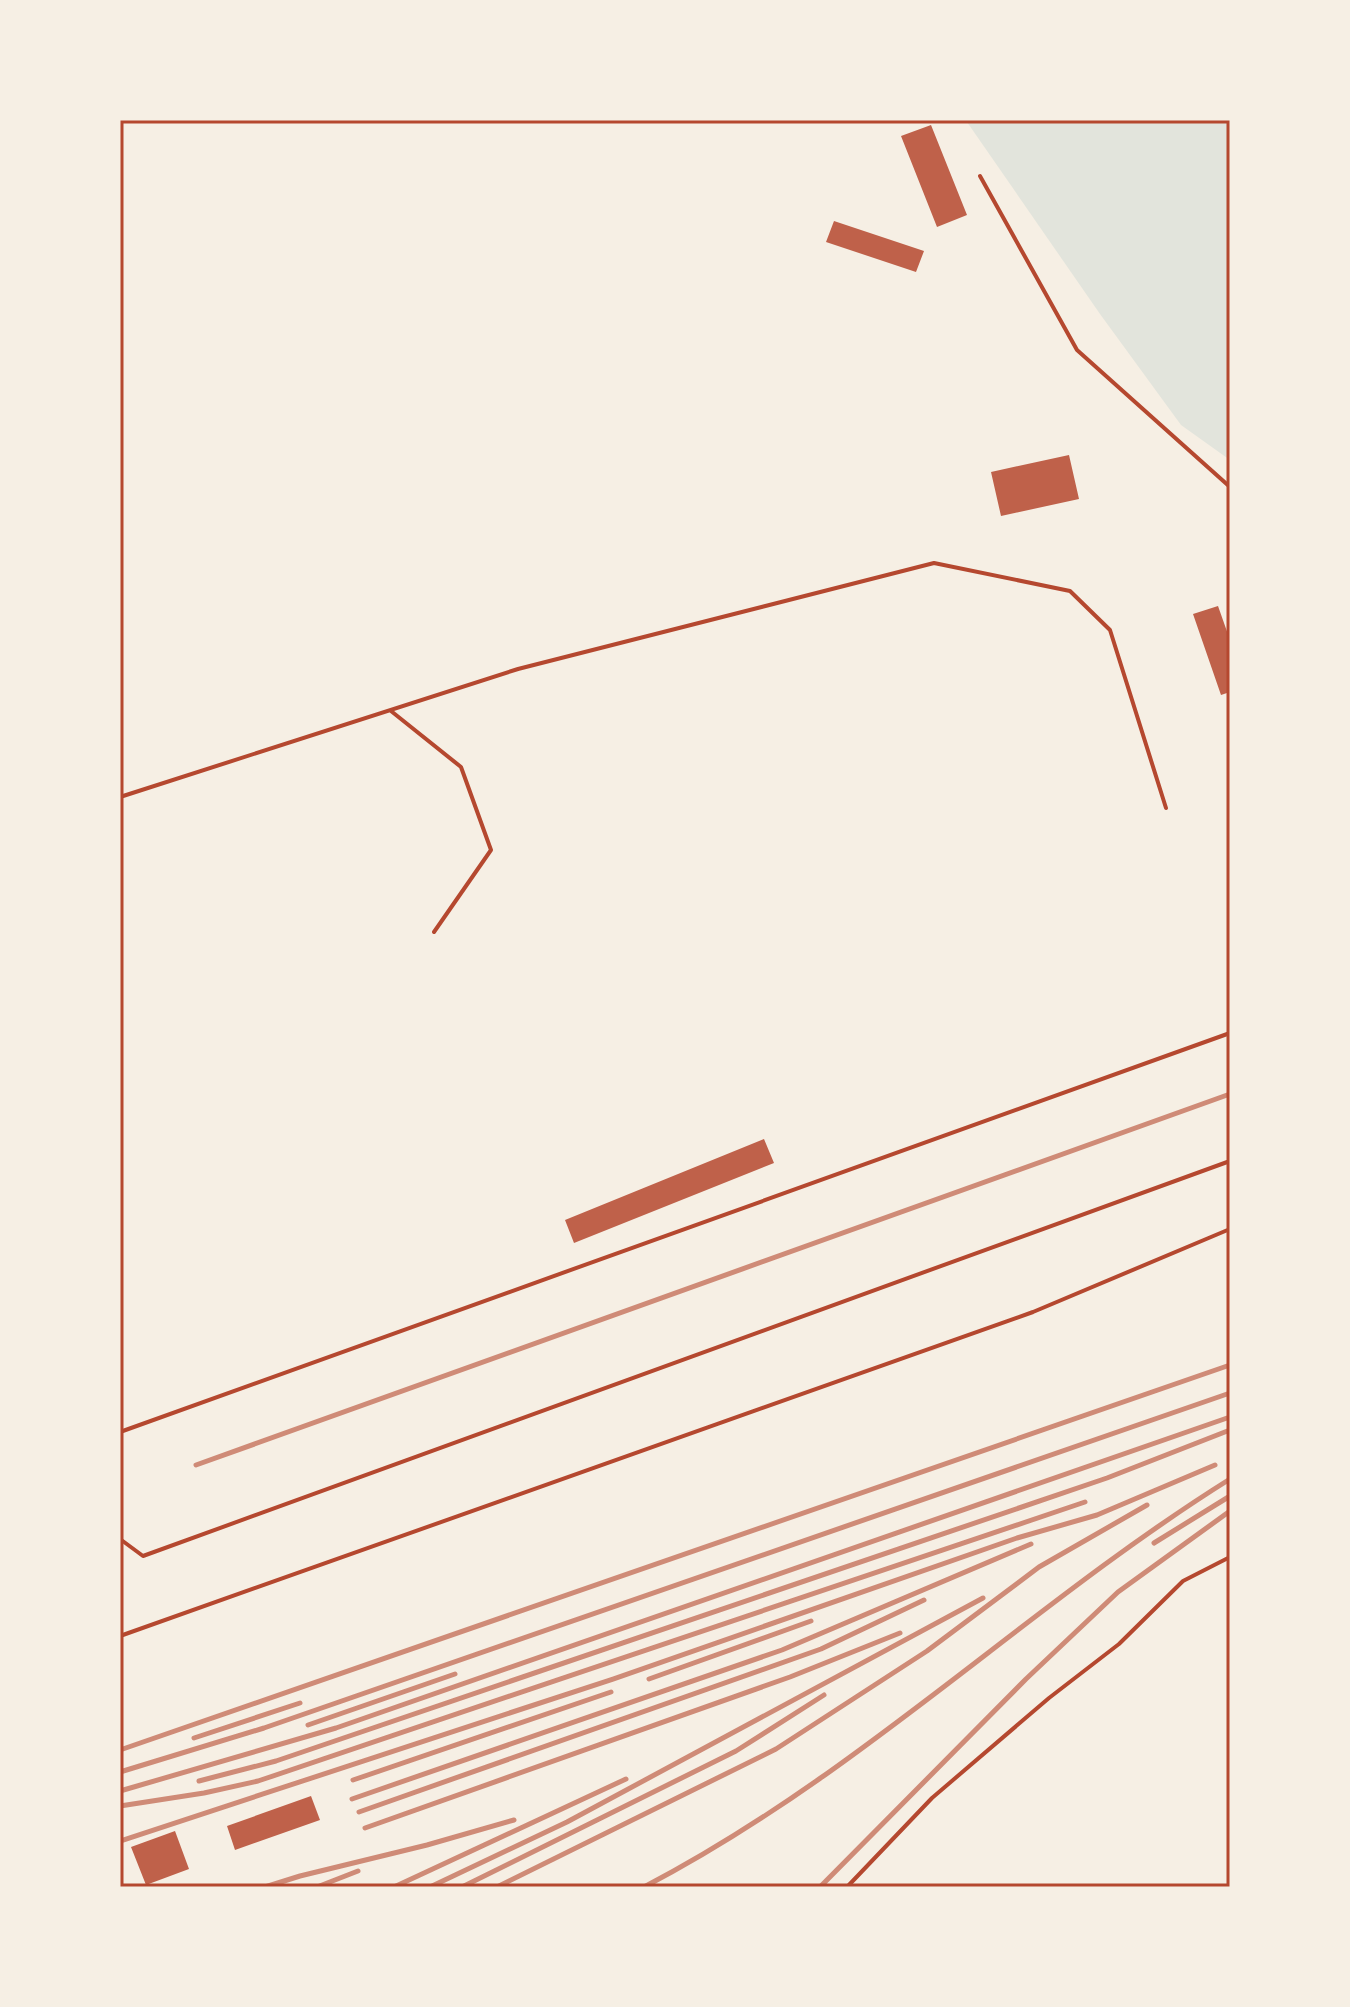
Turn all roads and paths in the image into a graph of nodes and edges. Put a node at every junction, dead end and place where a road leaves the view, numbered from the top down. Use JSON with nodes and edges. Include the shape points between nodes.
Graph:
{"nodes":[{"id":1,"x":980,"y":176,"type":"dead end"},
{"id":2,"x":1230,"y":487,"type":"edge"},
{"id":3,"x":390,"y":710,"type":"junction"},
{"id":4,"x":120,"y":797,"type":"edge"},
{"id":5,"x":1166,"y":808,"type":"dead end"},
{"id":6,"x":434,"y":932,"type":"dead end"},
{"id":7,"x":1230,"y":1033,"type":"edge"},
{"id":8,"x":1230,"y":1161,"type":"edge"},
{"id":9,"x":1230,"y":1229,"type":"edge"},
{"id":10,"x":120,"y":1432,"type":"edge"},
{"id":11,"x":120,"y":1539,"type":"edge"},
{"id":12,"x":1230,"y":1557,"type":"edge"},
{"id":13,"x":120,"y":1636,"type":"edge"},
{"id":14,"x":847,"y":1887,"type":"edge"}],
"edges":[{"from":1,"to":2,"type":"lane","via":[[1077,350]]},
{"from":3,"to":4,"type":"lane"},
{"from":3,"to":5,"type":"lane","via":[[518,669],[934,563],[1070,591],[1110,630]]},
{"from":3,"to":6,"type":"lane","via":[[461,767],[491,850]]},
{"from":7,"to":10,"type":"lane"},
{"from":8,"to":11,"type":"lane","via":[[143,1556]]},
{"from":9,"to":13,"type":"lane","via":[[1033,1312]]},
{"from":12,"to":14,"type":"lane","via":[[1183,1581],[1119,1644],[932,1798]]}]}
